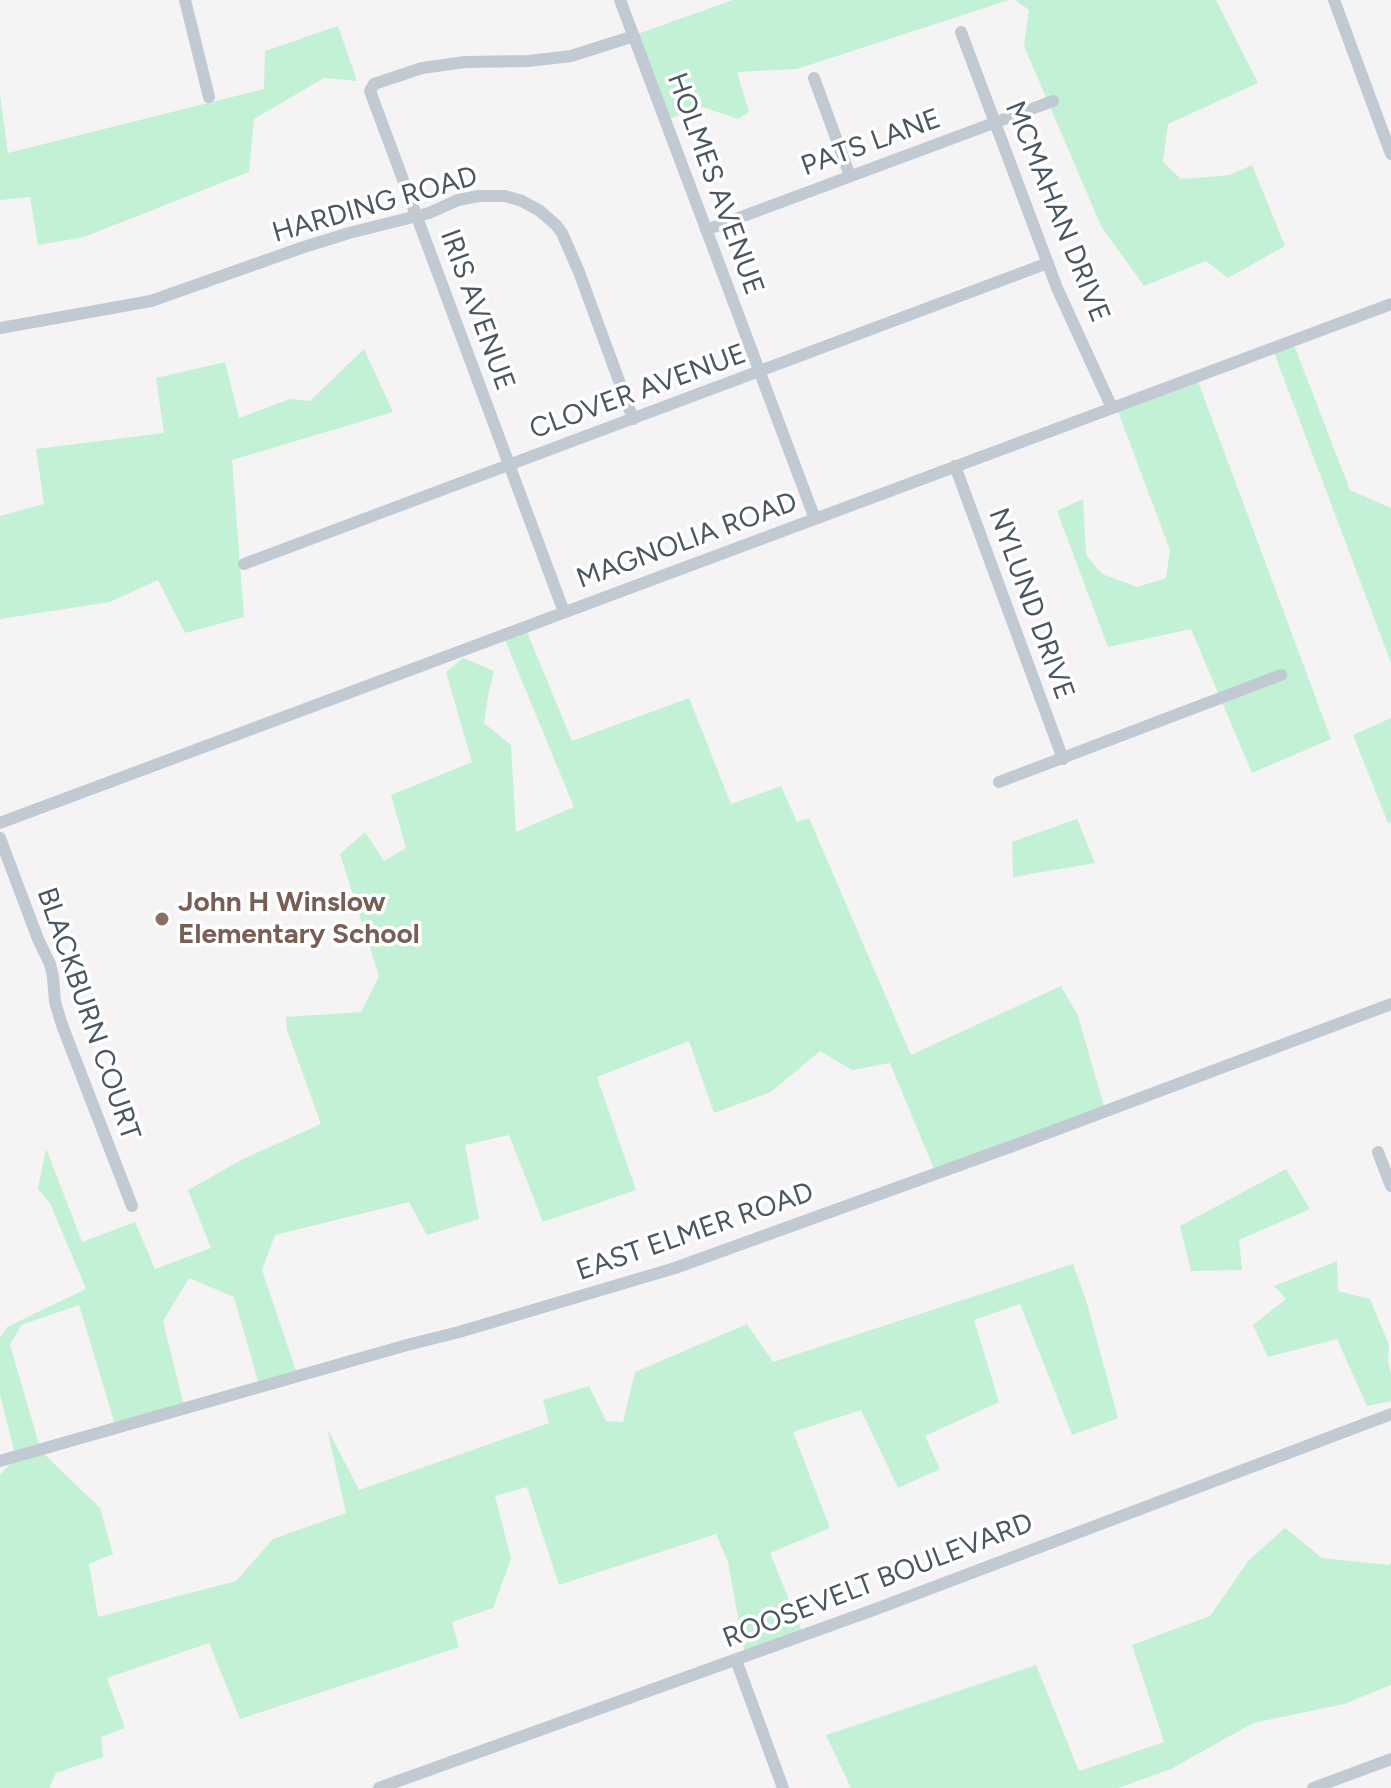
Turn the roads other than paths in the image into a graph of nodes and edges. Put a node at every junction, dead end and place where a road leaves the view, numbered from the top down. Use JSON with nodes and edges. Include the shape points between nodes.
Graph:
{"nodes":[{"id":1,"x":185,"y":0,"type":"edge"},
{"id":2,"x":620,"y":0,"type":"edge"},
{"id":3,"x":1334,"y":0,"type":"edge"},
{"id":4,"x":961,"y":32,"type":"dead end"},
{"id":5,"x":634,"y":36,"type":"junction"},
{"id":6,"x":814,"y":78,"type":"dead end"},
{"id":7,"x":209,"y":97,"type":"dead end"},
{"id":8,"x":1053,"y":101,"type":"dead end"},
{"id":9,"x":995,"y":122,"type":"junction"},
{"id":10,"x":1391,"y":154,"type":"edge"},
{"id":11,"x":850,"y":176,"type":"junction"},
{"id":12,"x":416,"y":217,"type":"junction"},
{"id":13,"x":706,"y":230,"type":"junction"},
{"id":14,"x":1048,"y":263,"type":"junction"},
{"id":15,"x":1391,"y":304,"type":"edge"},
{"id":16,"x":0,"y":328,"type":"edge"},
{"id":17,"x":759,"y":372,"type":"junction"},
{"id":18,"x":1112,"y":408,"type":"junction"},
{"id":19,"x":633,"y":419,"type":"junction"},
{"id":20,"x":508,"y":465,"type":"junction"},
{"id":21,"x":955,"y":466,"type":"junction"},
{"id":22,"x":815,"y":519,"type":"junction"},
{"id":23,"x":244,"y":564,"type":"dead end"},
{"id":24,"x":564,"y":612,"type":"junction"},
{"id":25,"x":1281,"y":675,"type":"dead end"},
{"id":26,"x":1063,"y":759,"type":"junction"},
{"id":27,"x":999,"y":782,"type":"dead end"},
{"id":28,"x":0,"y":823,"type":"edge"},
{"id":29,"x":0,"y":838,"type":"edge"},
{"id":30,"x":1391,"y":1004,"type":"edge"},
{"id":31,"x":1378,"y":1152,"type":"dead end"},
{"id":32,"x":1391,"y":1186,"type":"edge"},
{"id":33,"x":132,"y":1206,"type":"dead end"},
{"id":34,"x":1391,"y":1414,"type":"edge"},
{"id":35,"x":0,"y":1461,"type":"edge"},
{"id":36,"x":736,"y":1660,"type":"junction"},
{"id":37,"x":1391,"y":1759,"type":"edge"},
{"id":38,"x":395,"y":1785,"type":"edge"},
{"id":39,"x":379,"y":1788,"type":"edge"},
{"id":40,"x":783,"y":1788,"type":"edge"},
{"id":41,"x":1313,"y":1788,"type":"edge"}],
"edges":[{"from":1,"to":7,"type":"street"},
{"from":2,"to":5,"type":"street","name":"HOLMES AVENUE"},
{"from":3,"to":10,"type":"street"},
{"from":4,"to":9,"type":"street","name":"MCMAHAN DRIVE"},
{"from":5,"to":12,"type":"street","name":"IRIS AVENUE","via":[[571,56],[422,68],[374,84],[371,95]]},
{"from":5,"to":13,"type":"street","name":"HOLMES AVENUE"},
{"from":6,"to":11,"type":"street"},
{"from":8,"to":9,"type":"street","name":"PATS LANE"},
{"from":9,"to":11,"type":"street","name":"PATS LANE"},
{"from":9,"to":14,"type":"street","name":"MCMAHAN DRIVE"},
{"from":11,"to":13,"type":"street","name":"PATS LANE"},
{"from":12,"to":16,"type":"street","name":"HARDING ROAD","via":[[301,248],[151,301]]},
{"from":12,"to":19,"type":"street","name":"HARDING ROAD","via":[[458,200],[496,195],[522,201],[556,225],[579,272]]},
{"from":12,"to":20,"type":"street","name":"IRIS AVENUE"},
{"from":13,"to":17,"type":"street","name":"HOLMES AVENUE"},
{"from":14,"to":17,"type":"street","name":"CLOVER AVENUE"},
{"from":14,"to":18,"type":"street","name":"MCMAHAN DRIVE"},
{"from":15,"to":18,"type":"street","name":"MAGNOLIA ROAD"},
{"from":17,"to":19,"type":"street","name":"CLOVER AVENUE"},
{"from":17,"to":22,"type":"street","name":"HOLMES AVENUE"},
{"from":18,"to":21,"type":"street","name":"MAGNOLIA ROAD"},
{"from":19,"to":20,"type":"street","name":"CLOVER AVENUE"},
{"from":20,"to":23,"type":"street","name":"CLOVER AVENUE"},
{"from":20,"to":24,"type":"street","name":"IRIS AVENUE"},
{"from":21,"to":22,"type":"street","name":"MAGNOLIA ROAD"},
{"from":21,"to":26,"type":"street","name":"NYLUND DRIVE"},
{"from":22,"to":24,"type":"street","name":"MAGNOLIA ROAD"},
{"from":24,"to":28,"type":"street","name":"MAGNOLIA ROAD"},
{"from":25,"to":26,"type":"street"},
{"from":26,"to":27,"type":"street"},
{"from":29,"to":33,"type":"street","name":"BLACKBURN COURT","via":[[50,964],[62,1025]]},
{"from":30,"to":35,"type":"street","name":"EAST ELMER ROAD","via":[[675,1268]]},
{"from":31,"to":32,"type":"street"},
{"from":34,"to":36,"type":"street","name":"ROOSEVELT BOULEVARD"},
{"from":36,"to":38,"type":"street","name":"ROOSEVELT BOULEVARD"},
{"from":36,"to":40,"type":"street"},
{"from":37,"to":41,"type":"street"},
{"from":38,"to":39,"type":"street","name":"ROOSEVELT BOULEVARD"}]}
